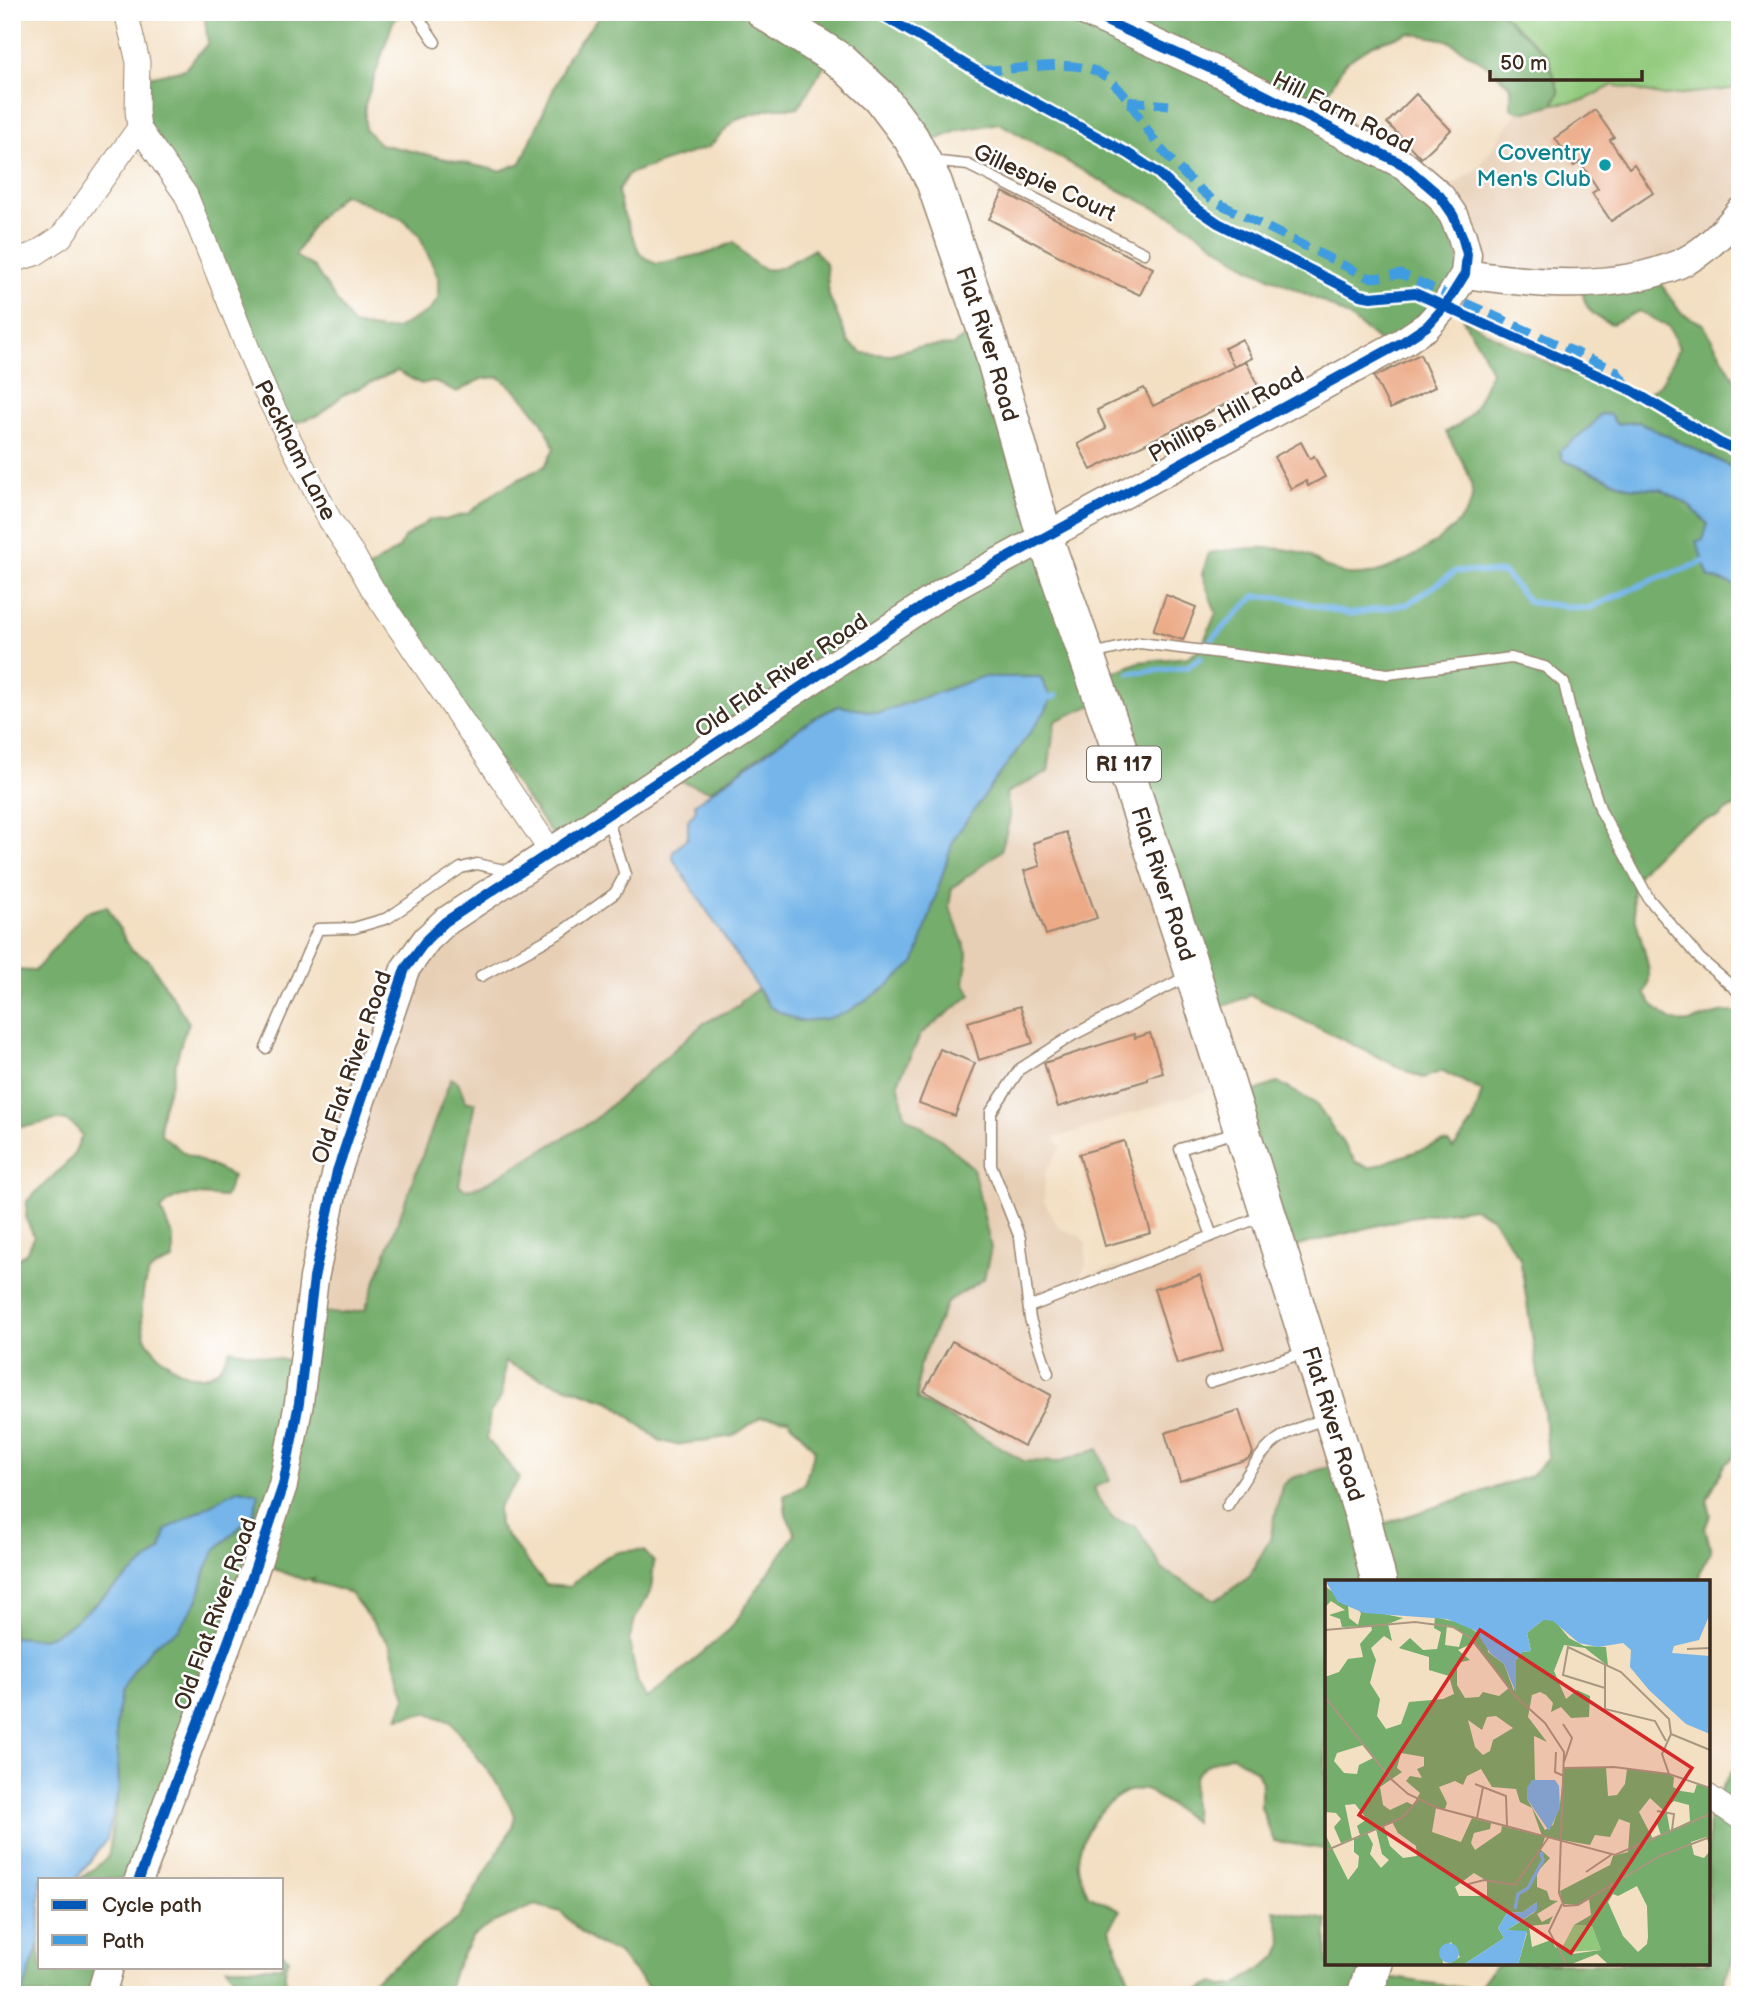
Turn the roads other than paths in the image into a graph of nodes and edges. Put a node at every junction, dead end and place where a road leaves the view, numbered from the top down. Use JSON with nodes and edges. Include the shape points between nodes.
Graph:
{"nodes":[{"id":1,"x":126,"y":12,"type":"edge"},
{"id":2,"x":415,"y":12,"type":"edge"},
{"id":3,"x":764,"y":12,"type":"edge"},
{"id":4,"x":1086,"y":12,"type":"edge"},
{"id":5,"x":435,"y":42,"type":"dead end"},
{"id":6,"x":139,"y":128,"type":"junction"},
{"id":7,"x":924,"y":160,"type":"junction"},
{"id":8,"x":1740,"y":212,"type":"edge"},
{"id":9,"x":1144,"y":253,"type":"dead end"},
{"id":10,"x":12,"y":261,"type":"edge"},
{"id":11,"x":1465,"y":274,"type":"junction"},
{"id":12,"x":1045,"y":538,"type":"junction"},
{"id":13,"x":1086,"y":656,"type":"junction"},
{"id":14,"x":607,"y":817,"type":"junction"},
{"id":15,"x":552,"y":853,"type":"junction"},
{"id":16,"x":519,"y":874,"type":"junction"},
{"id":17,"x":1193,"y":974,"type":"junction"},
{"id":18,"x":481,"y":976,"type":"dead end"},
{"id":19,"x":1740,"y":993,"type":"edge"},
{"id":20,"x":266,"y":1048,"type":"dead end"},
{"id":21,"x":1242,"y":1130,"type":"junction"},
{"id":22,"x":1269,"y":1214,"type":"junction"},
{"id":23,"x":1212,"y":1236,"type":"junction"},
{"id":24,"x":1029,"y":1307,"type":"junction"},
{"id":25,"x":1310,"y":1351,"type":"junction"},
{"id":26,"x":1048,"y":1373,"type":"dead end"},
{"id":27,"x":1210,"y":1382,"type":"dead end"},
{"id":28,"x":1330,"y":1416,"type":"junction"},
{"id":29,"x":1227,"y":1506,"type":"dead end"},
{"id":30,"x":1378,"y":1580,"type":"edge"},
{"id":31,"x":1710,"y":1797,"type":"edge"},
{"id":32,"x":1740,"y":1818,"type":"edge"},
{"id":33,"x":139,"y":1878,"type":"edge"},
{"id":34,"x":1374,"y":1965,"type":"edge"},
{"id":35,"x":109,"y":1968,"type":"edge"},
{"id":36,"x":101,"y":1995,"type":"edge"},
{"id":37,"x":1365,"y":1995,"type":"edge"}],
"edges":[{"from":1,"to":6,"type":"street","via":[[138,62]]},
{"from":2,"to":5,"type":"lane"},
{"from":3,"to":7,"type":"main road","name":"Flat River Road","number":"RI 117","via":[[841,61],[881,98]]},
{"from":4,"to":11,"type":"street","name":"Hill Farm Road","via":[[1404,166],[1440,196],[1453,215],[1467,254]]},
{"from":6,"to":10,"type":"street","via":[[61,237],[35,254]]},
{"from":6,"to":15,"type":"street","name":"Peckham Lane","via":[[186,195],[265,391],[330,520]]},
{"from":7,"to":9,"type":"lane","name":"Gillespie Court","via":[[968,164]]},
{"from":7,"to":12,"type":"main road","name":"Flat River Road","number":"RI 117","via":[[990,344]]},
{"from":8,"to":11,"type":"street","via":[[1719,236],[1680,264],[1634,276],[1542,284]]},
{"from":11,"to":12,"type":"street","name":"Phillips Hill Road","via":[[1427,326],[1403,342]]},
{"from":12,"to":13,"type":"main road","name":"Flat River Road","number":"RI 117"},
{"from":12,"to":14,"type":"street","name":"Old Flat River Road","via":[[946,591]]},
{"from":13,"to":17,"type":"main road","name":"Flat River Road","number":"RI 117"},
{"from":13,"to":19,"type":"lane","via":[[1140,643],[1388,674],[1511,658],[1545,667],[1564,683],[1601,811],[1648,900],[1700,959]]},
{"from":14,"to":15,"type":"street","name":"Old Flat River Road"},
{"from":14,"to":18,"type":"lane","via":[[625,875],[615,893],[563,931]]},
{"from":15,"to":16,"type":"street","name":"Old Flat River Road"},
{"from":16,"to":20,"type":"lane","via":[[470,864],[388,918],[354,928],[318,929]]},
{"from":16,"to":33,"type":"street","name":"Old Flat River Road","via":[[445,922],[405,969],[337,1171],[314,1278],[299,1403],[283,1485]]},
{"from":17,"to":21,"type":"main road","name":"Flat River Road","number":"RI 117"},
{"from":17,"to":24,"type":"lane","via":[[1073,1035],[1020,1069],[992,1112],[991,1165],[1020,1238]]},
{"from":21,"to":22,"type":"main road","name":"Flat River Road","number":"RI 117"},
{"from":21,"to":23,"type":"lane","via":[[1180,1149]]},
{"from":22,"to":23,"type":"lane"},
{"from":22,"to":25,"type":"main road","name":"Flat River Road","number":"RI 117"},
{"from":23,"to":24,"type":"lane"},
{"from":24,"to":26,"type":"lane"},
{"from":25,"to":27,"type":"lane"},
{"from":25,"to":28,"type":"main road","name":"Flat River Road","number":"RI 117"},
{"from":28,"to":29,"type":"lane","via":[[1276,1441]]},
{"from":28,"to":30,"type":"main road","name":"Flat River Road","number":"RI 117"},
{"from":31,"to":32,"type":"street"},
{"from":34,"to":37,"type":"main road"},
{"from":35,"to":36,"type":"street"}]}
